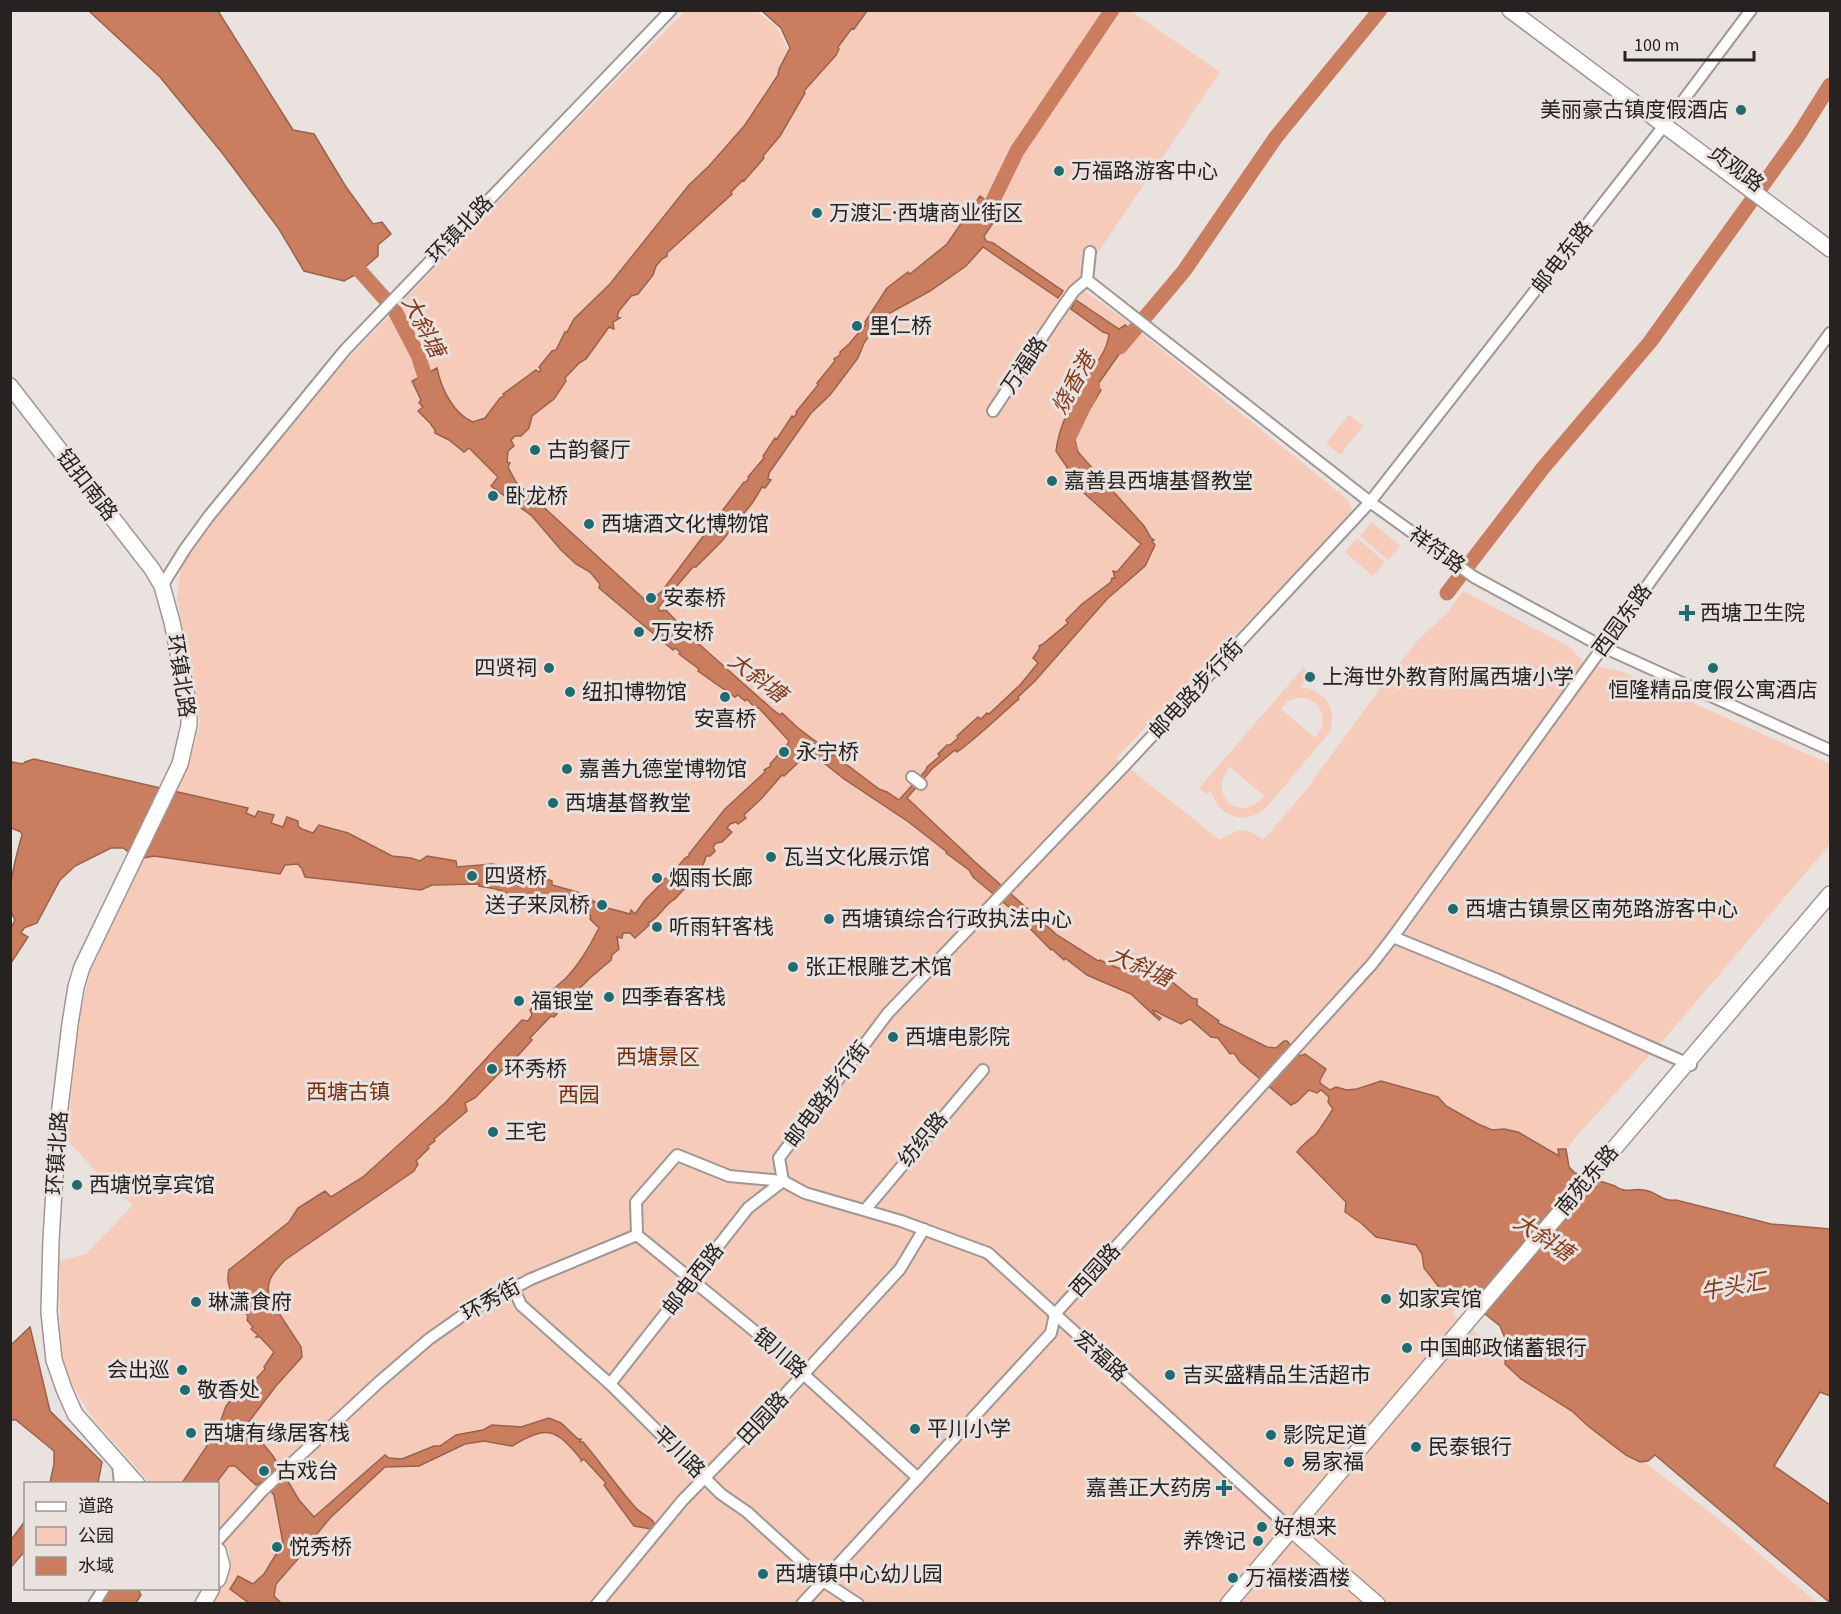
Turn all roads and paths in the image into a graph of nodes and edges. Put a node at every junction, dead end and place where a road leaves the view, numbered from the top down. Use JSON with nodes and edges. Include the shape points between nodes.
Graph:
{"nodes":[{"id":1,"x":671,"y":10,"type":"edge"},
{"id":2,"x":1510,"y":10,"type":"edge"},
{"id":3,"x":1526,"y":10,"type":"edge"},
{"id":4,"x":1751,"y":10,"type":"edge"},
{"id":5,"x":1667,"y":122,"type":"junction"},
{"id":6,"x":1785,"y":209,"type":"junction"},
{"id":7,"x":1830,"y":238,"type":"edge"},
{"id":8,"x":1830,"y":249,"type":"edge"},
{"id":9,"x":1090,"y":252,"type":"dead end"},
{"id":10,"x":1087,"y":280,"type":"junction"},
{"id":11,"x":1830,"y":333,"type":"edge"},
{"id":12,"x":10,"y":386,"type":"edge"},
{"id":13,"x":993,"y":411,"type":"dead end"},
{"id":14,"x":1370,"y":502,"type":"junction"},
{"id":15,"x":162,"y":586,"type":"junction"},
{"id":16,"x":1603,"y":646,"type":"junction"},
{"id":17,"x":1830,"y":750,"type":"edge"},
{"id":18,"x":912,"y":777,"type":"dead end"},
{"id":19,"x":921,"y":784,"type":"dead end"},
{"id":20,"x":1830,"y":894,"type":"edge"},
{"id":21,"x":1830,"y":904,"type":"edge"},
{"id":22,"x":1393,"y":936,"type":"junction"},
{"id":23,"x":1690,"y":1065,"type":"junction"},
{"id":24,"x":983,"y":1070,"type":"dead end"},
{"id":25,"x":783,"y":1181,"type":"junction"},
{"id":26,"x":865,"y":1210,"type":"junction"},
{"id":27,"x":924,"y":1229,"type":"junction"},
{"id":28,"x":637,"y":1235,"type":"junction"},
{"id":29,"x":693,"y":1279,"type":"junction"},
{"id":30,"x":513,"y":1287,"type":"junction"},
{"id":31,"x":1055,"y":1314,"type":"junction"},
{"id":32,"x":803,"y":1374,"type":"junction"},
{"id":33,"x":610,"y":1384,"type":"junction"},
{"id":34,"x":118,"y":1460,"type":"junction"},
{"id":35,"x":705,"y":1478,"type":"junction"},
{"id":36,"x":918,"y":1478,"type":"junction"},
{"id":37,"x":120,"y":1482,"type":"edge"},
{"id":38,"x":135,"y":1482,"type":"edge"},
{"id":39,"x":1295,"y":1532,"type":"junction"},
{"id":40,"x":219,"y":1539,"type":"edge"},
{"id":41,"x":219,"y":1555,"type":"edge"},
{"id":42,"x":219,"y":1576,"type":"edge"},
{"id":43,"x":823,"y":1581,"type":"junction"},
{"id":44,"x":103,"y":1590,"type":"edge"},
{"id":45,"x":211,"y":1590,"type":"edge"},
{"id":46,"x":94,"y":1604,"type":"edge"},
{"id":47,"x":203,"y":1604,"type":"edge"},
{"id":48,"x":597,"y":1604,"type":"edge"},
{"id":49,"x":802,"y":1604,"type":"edge"},
{"id":50,"x":858,"y":1604,"type":"edge"},
{"id":51,"x":1228,"y":1604,"type":"edge"},
{"id":52,"x":1239,"y":1604,"type":"edge"},
{"id":53,"x":1377,"y":1604,"type":"edge"}],
"edges":[{"from":1,"to":15,"type":"street","name":"环镇北路","via":[[339,356],[209,516]]},
{"from":2,"to":5,"type":"main road"},
{"from":3,"to":5,"type":"main road"},
{"from":4,"to":5,"type":"street","name":"邮电东路"},
{"from":5,"to":6,"type":"main road"},
{"from":5,"to":14,"type":"street","name":"邮电东路"},
{"from":6,"to":7,"type":"main road"},
{"from":6,"to":8,"type":"main road"},
{"from":9,"to":10,"type":"street"},
{"from":10,"to":13,"type":"street","name":"万福路","via":[[1074,291]]},
{"from":10,"to":14,"type":"street","name":"祥符路"},
{"from":11,"to":16,"type":"street","name":"西园东路"},
{"from":12,"to":15,"type":"main road","name":"钮扣南路"},
{"from":14,"to":16,"type":"street","name":"祥符路","via":[[1474,576]]},
{"from":14,"to":25,"type":"street","name":"邮电路步行街","via":[[888,1013],[779,1158]]},
{"from":15,"to":34,"type":"main road","name":"环镇北路","via":[[189,706],[189,725],[180,764],[90,946],[76,987],[58,1124],[51,1240],[49,1312],[54,1360],[75,1414]]},
{"from":16,"to":17,"type":"street","name":"祥符路"},
{"from":16,"to":22,"type":"street","name":"西园东路"},
{"from":18,"to":19,"type":"street"},
{"from":20,"to":23,"type":"main road","name":"南苑东路"},
{"from":21,"to":23,"type":"main road","name":"南苑东路"},
{"from":22,"to":23,"type":"street"},
{"from":22,"to":31,"type":"street","name":"西园路","via":[[1372,964]]},
{"from":23,"to":39,"type":"main road","name":"南苑东路"},
{"from":24,"to":26,"type":"street","name":"纺织路"},
{"from":25,"to":26,"type":"street","name":"宏福路","via":[[805,1192]]},
{"from":25,"to":28,"type":"street","via":[[729,1176],[677,1155],[636,1202]]},
{"from":25,"to":29,"type":"street","name":"邮电西路","via":[[748,1208]]},
{"from":26,"to":27,"type":"street","name":"宏福路"},
{"from":27,"to":31,"type":"street","name":"宏福路","via":[[988,1253]]},
{"from":27,"to":32,"type":"street","name":"田园路","via":[[900,1269]]},
{"from":28,"to":29,"type":"street","name":"银川路"},
{"from":28,"to":30,"type":"street","name":"环秀街"},
{"from":29,"to":32,"type":"street","name":"银川路"},
{"from":29,"to":33,"type":"street","name":"邮电西路"},
{"from":30,"to":33,"type":"street","name":"平川路","via":[[521,1305]]},
{"from":30,"to":40,"type":"street","name":"环秀街","via":[[466,1313],[378,1383],[262,1491]]},
{"from":31,"to":36,"type":"street","name":"西园路","via":[[1051,1333]]},
{"from":31,"to":39,"type":"street","name":"宏福路"},
{"from":32,"to":35,"type":"street","name":"田园路"},
{"from":32,"to":36,"type":"street","name":"银川路"},
{"from":33,"to":35,"type":"street","name":"平川路"},
{"from":34,"to":37,"type":"street"},
{"from":34,"to":38,"type":"main road","name":"环镇北路"},
{"from":35,"to":43,"type":"street","name":"平川路"},
{"from":35,"to":48,"type":"street","name":"田园路"},
{"from":36,"to":43,"type":"street","name":"西园路"},
{"from":39,"to":51,"type":"main road","name":"南苑东路"},
{"from":39,"to":52,"type":"main road","name":"南苑东路"},
{"from":39,"to":53,"type":"main road","name":"宏福路"},
{"from":41,"to":42,"type":"main road"},
{"from":43,"to":49,"type":"street","name":"西园路"},
{"from":43,"to":50,"type":"street","name":"平川路"},
{"from":44,"to":46,"type":"street"},
{"from":45,"to":47,"type":"main road"}]}
